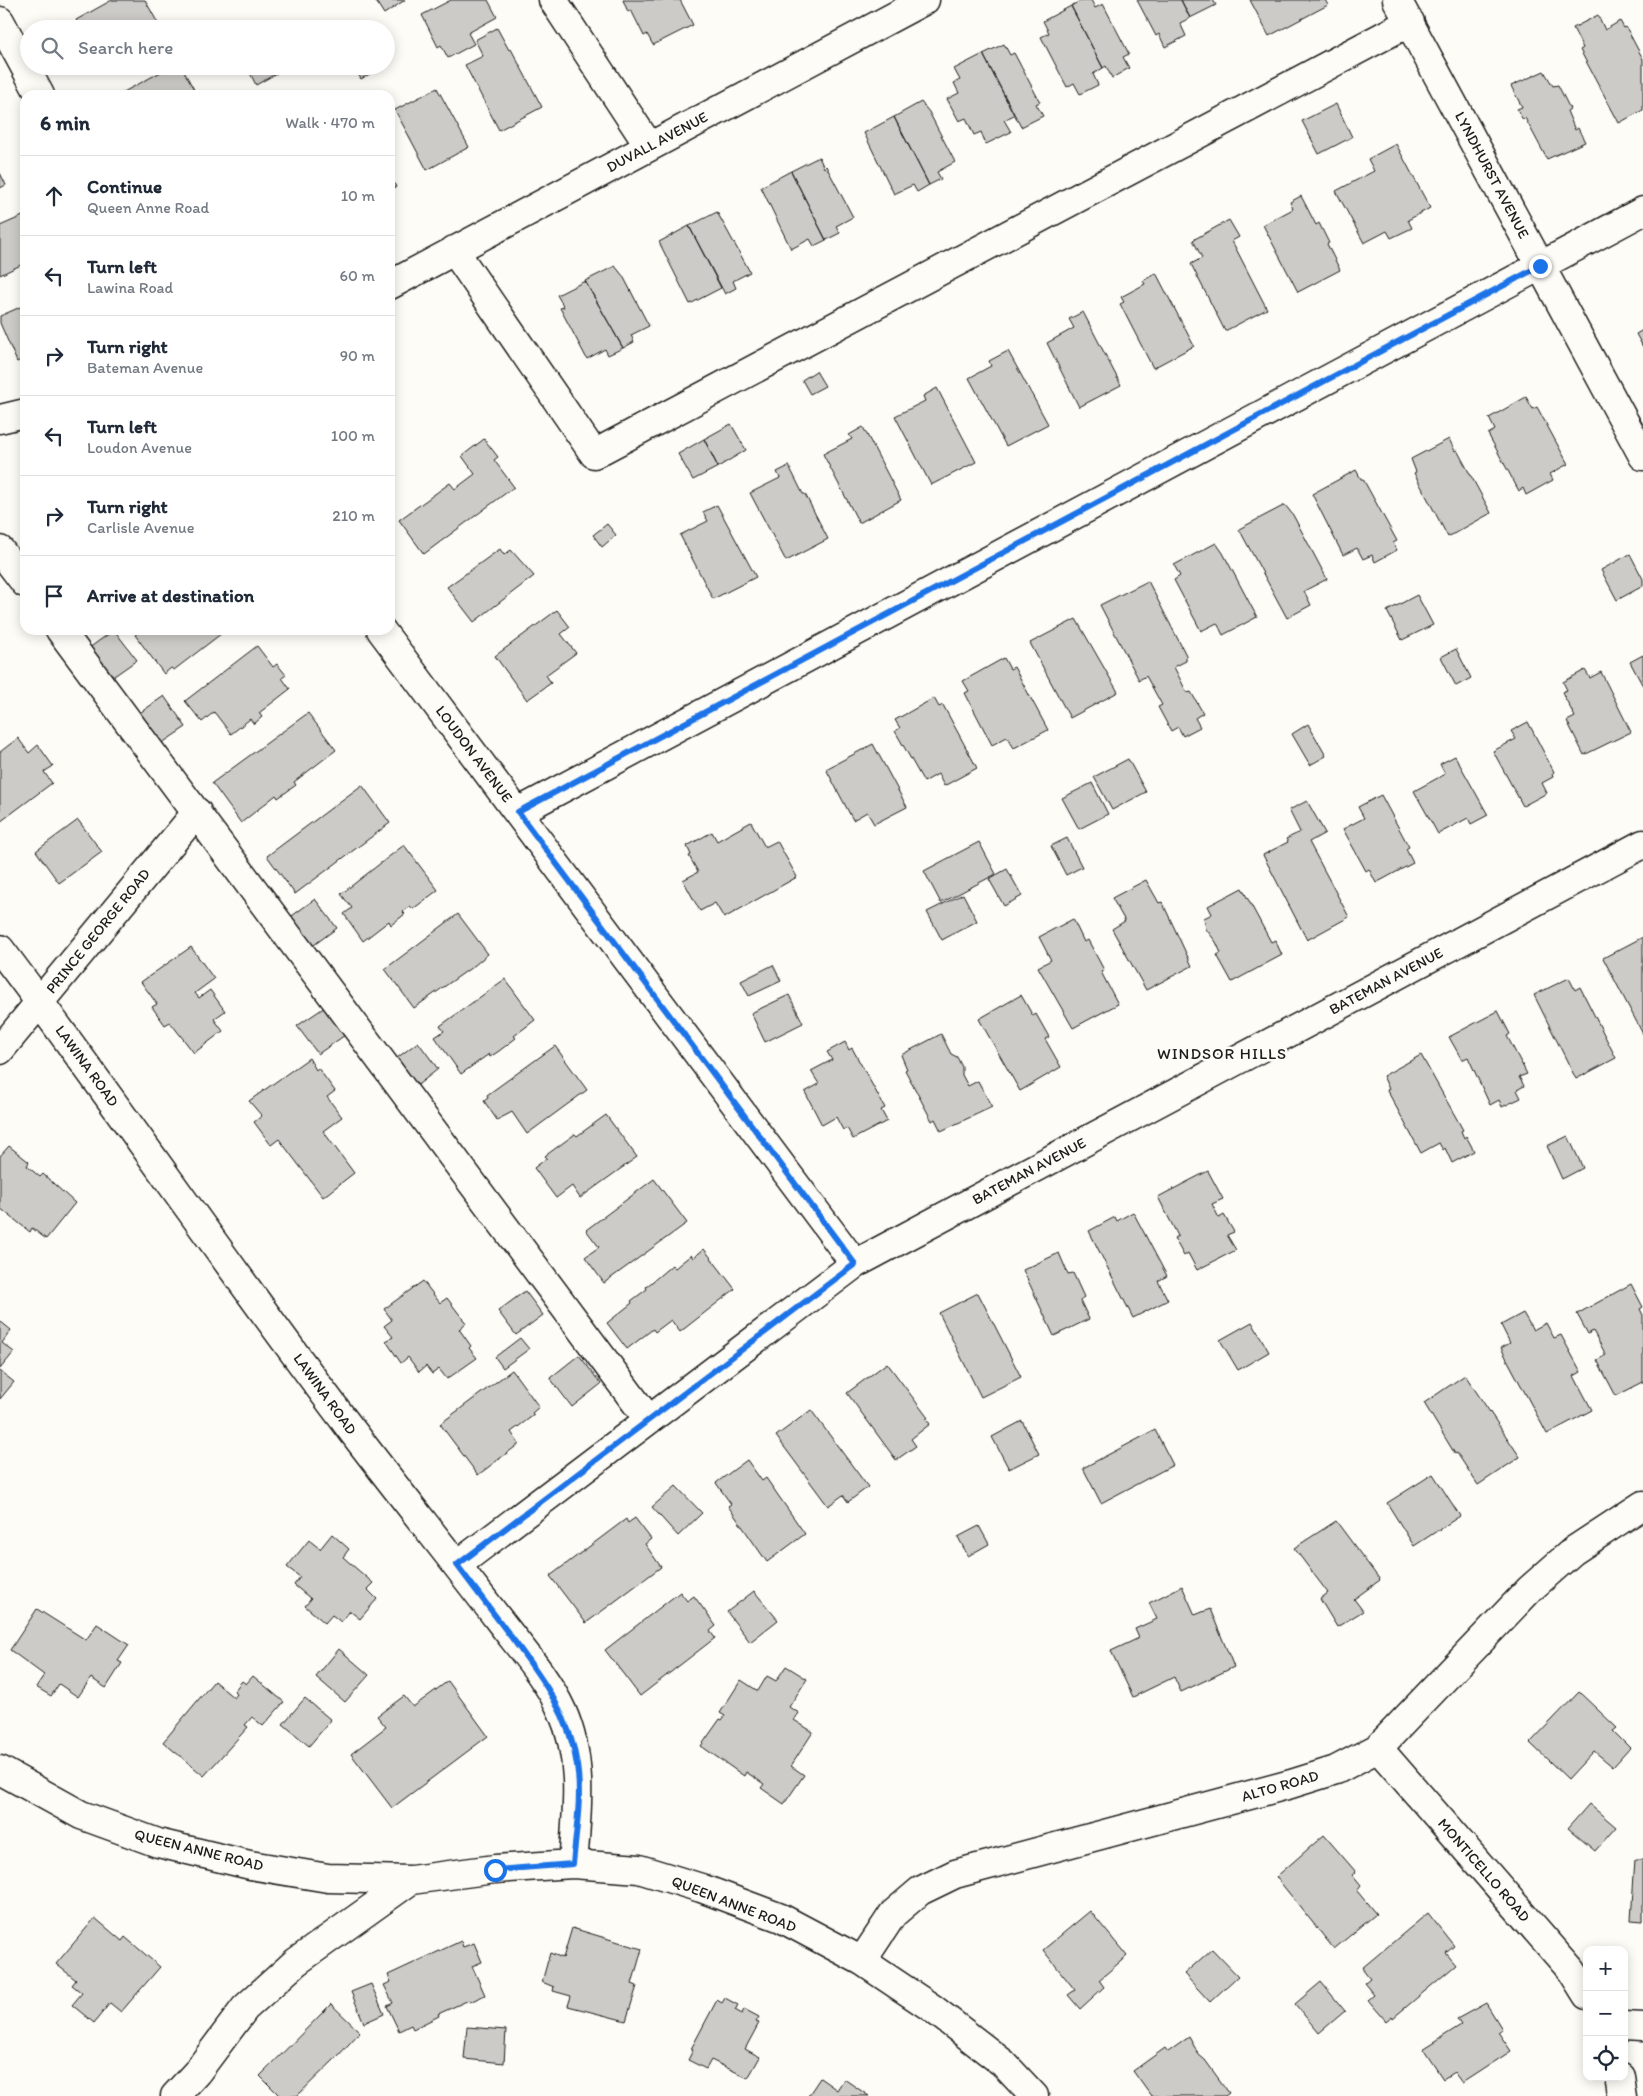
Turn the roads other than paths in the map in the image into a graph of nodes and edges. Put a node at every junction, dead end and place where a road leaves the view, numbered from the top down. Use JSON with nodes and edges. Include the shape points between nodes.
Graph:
{"nodes":[{"id":1,"x":552,"y":0,"type":"edge"},
{"id":2,"x":925,"y":0,"type":"edge"},
{"id":3,"x":1404,"y":11,"type":"edge"},
{"id":4,"x":0,"y":21,"type":"edge"},
{"id":5,"x":20,"y":58,"type":"edge"},
{"id":6,"x":29,"y":75,"type":"edge"},
{"id":7,"x":37,"y":90,"type":"edge"},
{"id":8,"x":649,"y":146,"type":"junction"},
{"id":9,"x":1643,"y":211,"type":"edge"},
{"id":10,"x":454,"y":250,"type":"junction"},
{"id":11,"x":1540,"y":266,"type":"junction"},
{"id":12,"x":395,"y":281,"type":"edge"},
{"id":13,"x":20,"y":414,"type":"edge"},
{"id":14,"x":0,"y":419,"type":"edge"},
{"id":15,"x":1643,"y":456,"type":"edge"},
{"id":16,"x":0,"y":550,"type":"edge"},
{"id":17,"x":20,"y":576,"type":"edge"},
{"id":18,"x":64,"y":635,"type":"edge"},
{"id":19,"x":385,"y":635,"type":"edge"},
{"id":20,"x":196,"y":812,"type":"junction"},
{"id":21,"x":518,"y":812,"type":"junction"},
{"id":22,"x":1643,"y":844,"type":"edge"},
{"id":23,"x":0,"y":948,"type":"edge"},
{"id":24,"x":40,"y":1002,"type":"junction"},
{"id":25,"x":0,"y":1050,"type":"edge"},
{"id":26,"x":855,"y":1264,"type":"junction"},
{"id":27,"x":648,"y":1419,"type":"junction"},
{"id":28,"x":1643,"y":1505,"type":"edge"},
{"id":29,"x":457,"y":1565,"type":"junction"},
{"id":30,"x":1378,"y":1748,"type":"junction"},
{"id":31,"x":0,"y":1770,"type":"edge"},
{"id":32,"x":573,"y":1864,"type":"junction"},
{"id":33,"x":411,"y":1880,"type":"junction"},
{"id":34,"x":862,"y":1961,"type":"junction"},
{"id":35,"x":1584,"y":1991,"type":"edge"},
{"id":36,"x":1628,"y":2026,"type":"edge"},
{"id":37,"x":1643,"y":2027,"type":"edge"},
{"id":38,"x":1621,"y":2081,"type":"edge"},
{"id":39,"x":175,"y":2096,"type":"edge"},
{"id":40,"x":1034,"y":2096,"type":"edge"},
{"id":41,"x":1623,"y":2096,"type":"edge"}],
"edges":[{"from":1,"to":8,"type":"street"},
{"from":2,"to":8,"type":"street","name":"DUVALL AVENUE"},
{"from":3,"to":10,"type":"street","via":[[594,454]]},
{"from":3,"to":11,"type":"street","name":"LYNDHURST AVENUE"},
{"from":4,"to":5,"type":"street"},
{"from":6,"to":7,"type":"street"},
{"from":8,"to":10,"type":"street","name":"DUVALL AVENUE"},
{"from":9,"to":11,"type":"street"},
{"from":10,"to":12,"type":"street","name":"DUVALL AVENUE"},
{"from":11,"to":15,"type":"street","name":"LYNDHURST AVENUE"},
{"from":11,"to":21,"type":"street"},
{"from":13,"to":14,"type":"street"},
{"from":16,"to":17,"type":"street"},
{"from":18,"to":20,"type":"street"},
{"from":19,"to":21,"type":"street","name":"LOUDON AVENUE"},
{"from":20,"to":24,"type":"street","name":"PRINCE GEORGE ROAD"},
{"from":20,"to":27,"type":"street"},
{"from":21,"to":26,"type":"street","name":"LOUDON AVENUE"},
{"from":22,"to":26,"type":"street","name":"BATEMAN AVENUE"},
{"from":23,"to":24,"type":"street","name":"LAWINA ROAD"},
{"from":24,"to":25,"type":"street","name":"PRINCE GEORGE ROAD"},
{"from":24,"to":29,"type":"street","name":"LAWINA ROAD","via":[[353,1432]]},
{"from":26,"to":27,"type":"street","name":"BATEMAN AVENUE"},
{"from":27,"to":29,"type":"street","name":"BATEMAN AVENUE"},
{"from":28,"to":30,"type":"street","name":"ALTO ROAD","via":[[1573,1552],[1530,1589]]},
{"from":29,"to":32,"type":"street","name":"LAWINA ROAD","via":[[541,1676],[562,1711],[577,1766]]},
{"from":30,"to":34,"type":"street","name":"ALTO ROAD","via":[[1336,1770],[1292,1784],[955,1874],[920,1891],[893,1914]]},
{"from":30,"to":35,"type":"street","name":"MONTICELLO ROAD","via":[[1572,1971]]},
{"from":31,"to":33,"type":"street","name":"QUEEN ANNE ROAD","via":[[81,1814],[158,1843],[250,1865],[328,1878]]},
{"from":32,"to":33,"type":"street","name":"QUEEN ANNE ROAD"},
{"from":32,"to":34,"type":"street","name":"QUEEN ANNE ROAD","via":[[638,1870],[701,1888],[780,1918]]},
{"from":33,"to":39,"type":"street","name":"QUEEN ANNE ROAD","via":[[296,1962],[245,2008],[198,2072]]},
{"from":34,"to":40,"type":"street","name":"QUEEN ANNE ROAD","via":[[932,2008],[1003,2063]]},
{"from":36,"to":37,"type":"street"},
{"from":38,"to":41,"type":"street"}]}
